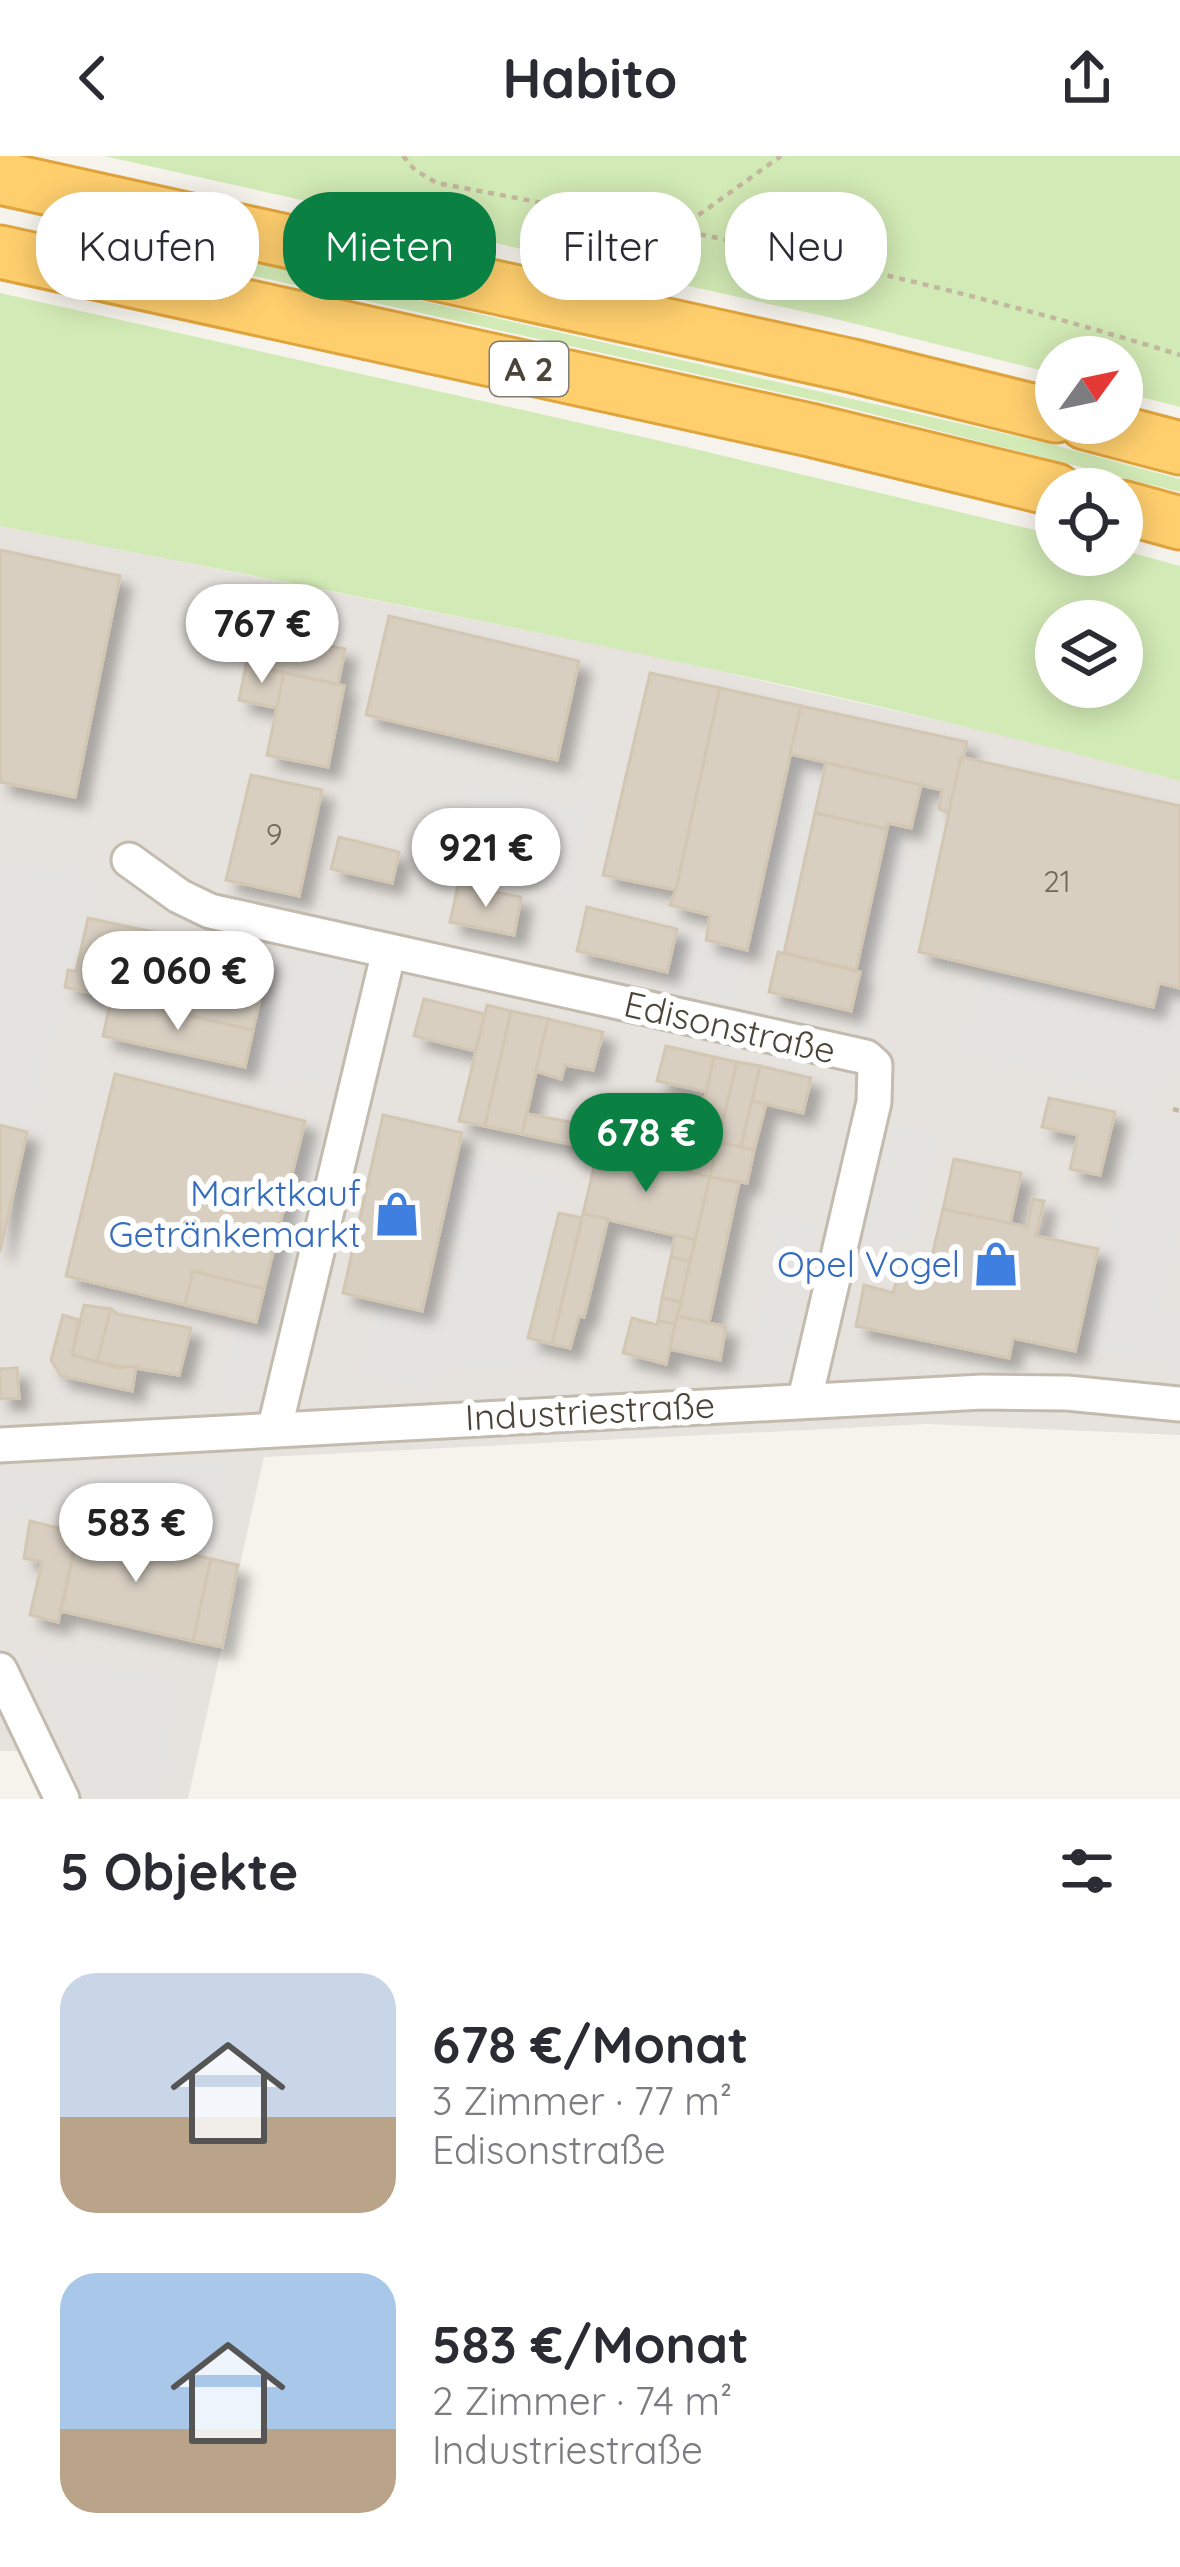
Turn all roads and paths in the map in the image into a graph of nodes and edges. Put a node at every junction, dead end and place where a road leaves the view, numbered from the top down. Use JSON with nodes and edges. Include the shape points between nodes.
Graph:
{"nodes":[{"id":1,"x":403,"y":156,"type":"edge"},
{"id":2,"x":781,"y":156,"type":"edge"},
{"id":3,"x":0,"y":178,"type":"edge"},
{"id":4,"x":520,"y":198,"type":"edge"},
{"id":5,"x":701,"y":213,"type":"edge"},
{"id":6,"x":701,"y":234,"type":"edge"},
{"id":7,"x":0,"y":252,"type":"edge"},
{"id":8,"x":1180,"y":355,"type":"edge"},
{"id":9,"x":1035,"y":411,"type":"edge"},
{"id":10,"x":1143,"y":438,"type":"edge"},
{"id":11,"x":1180,"y":448,"type":"edge"},
{"id":12,"x":1035,"y":485,"type":"edge"},
{"id":13,"x":1143,"y":513,"type":"edge"},
{"id":14,"x":1180,"y":523,"type":"edge"},
{"id":15,"x":130,"y":860,"type":"dead end"},
{"id":16,"x":389,"y":951,"type":"junction"},
{"id":17,"x":805,"y":1399,"type":"junction"},
{"id":18,"x":1180,"y":1404,"type":"edge"},
{"id":19,"x":275,"y":1427,"type":"junction"},
{"id":20,"x":0,"y":1445,"type":"edge"},
{"id":21,"x":0,"y":1670,"type":"edge"},
{"id":22,"x":62,"y":1799,"type":"edge"}],
"edges":[{"from":1,"to":4,"type":"path","via":[[437,182]]},
{"from":2,"to":5,"type":"path"},
{"from":3,"to":9,"type":"highway","number":"A 2"},
{"from":6,"to":8,"type":"path","via":[[1035,309]]},
{"from":7,"to":12,"type":"highway","number":"A 2"},
{"from":10,"to":11,"type":"highway"},
{"from":13,"to":14,"type":"highway"},
{"from":15,"to":16,"type":"street","name":"Edisonstraße","via":[[210,911]]},
{"from":16,"to":17,"type":"street","name":"Edisonstraße","via":[[846,1052],[875,1065],[874,1102]]},
{"from":16,"to":19,"type":"street"},
{"from":17,"to":18,"type":"street","name":"Industriestraße","via":[[982,1392]]},
{"from":17,"to":19,"type":"street","name":"Industriestraße"},
{"from":19,"to":20,"type":"street","name":"Industriestraße"},
{"from":21,"to":22,"type":"street"}]}
